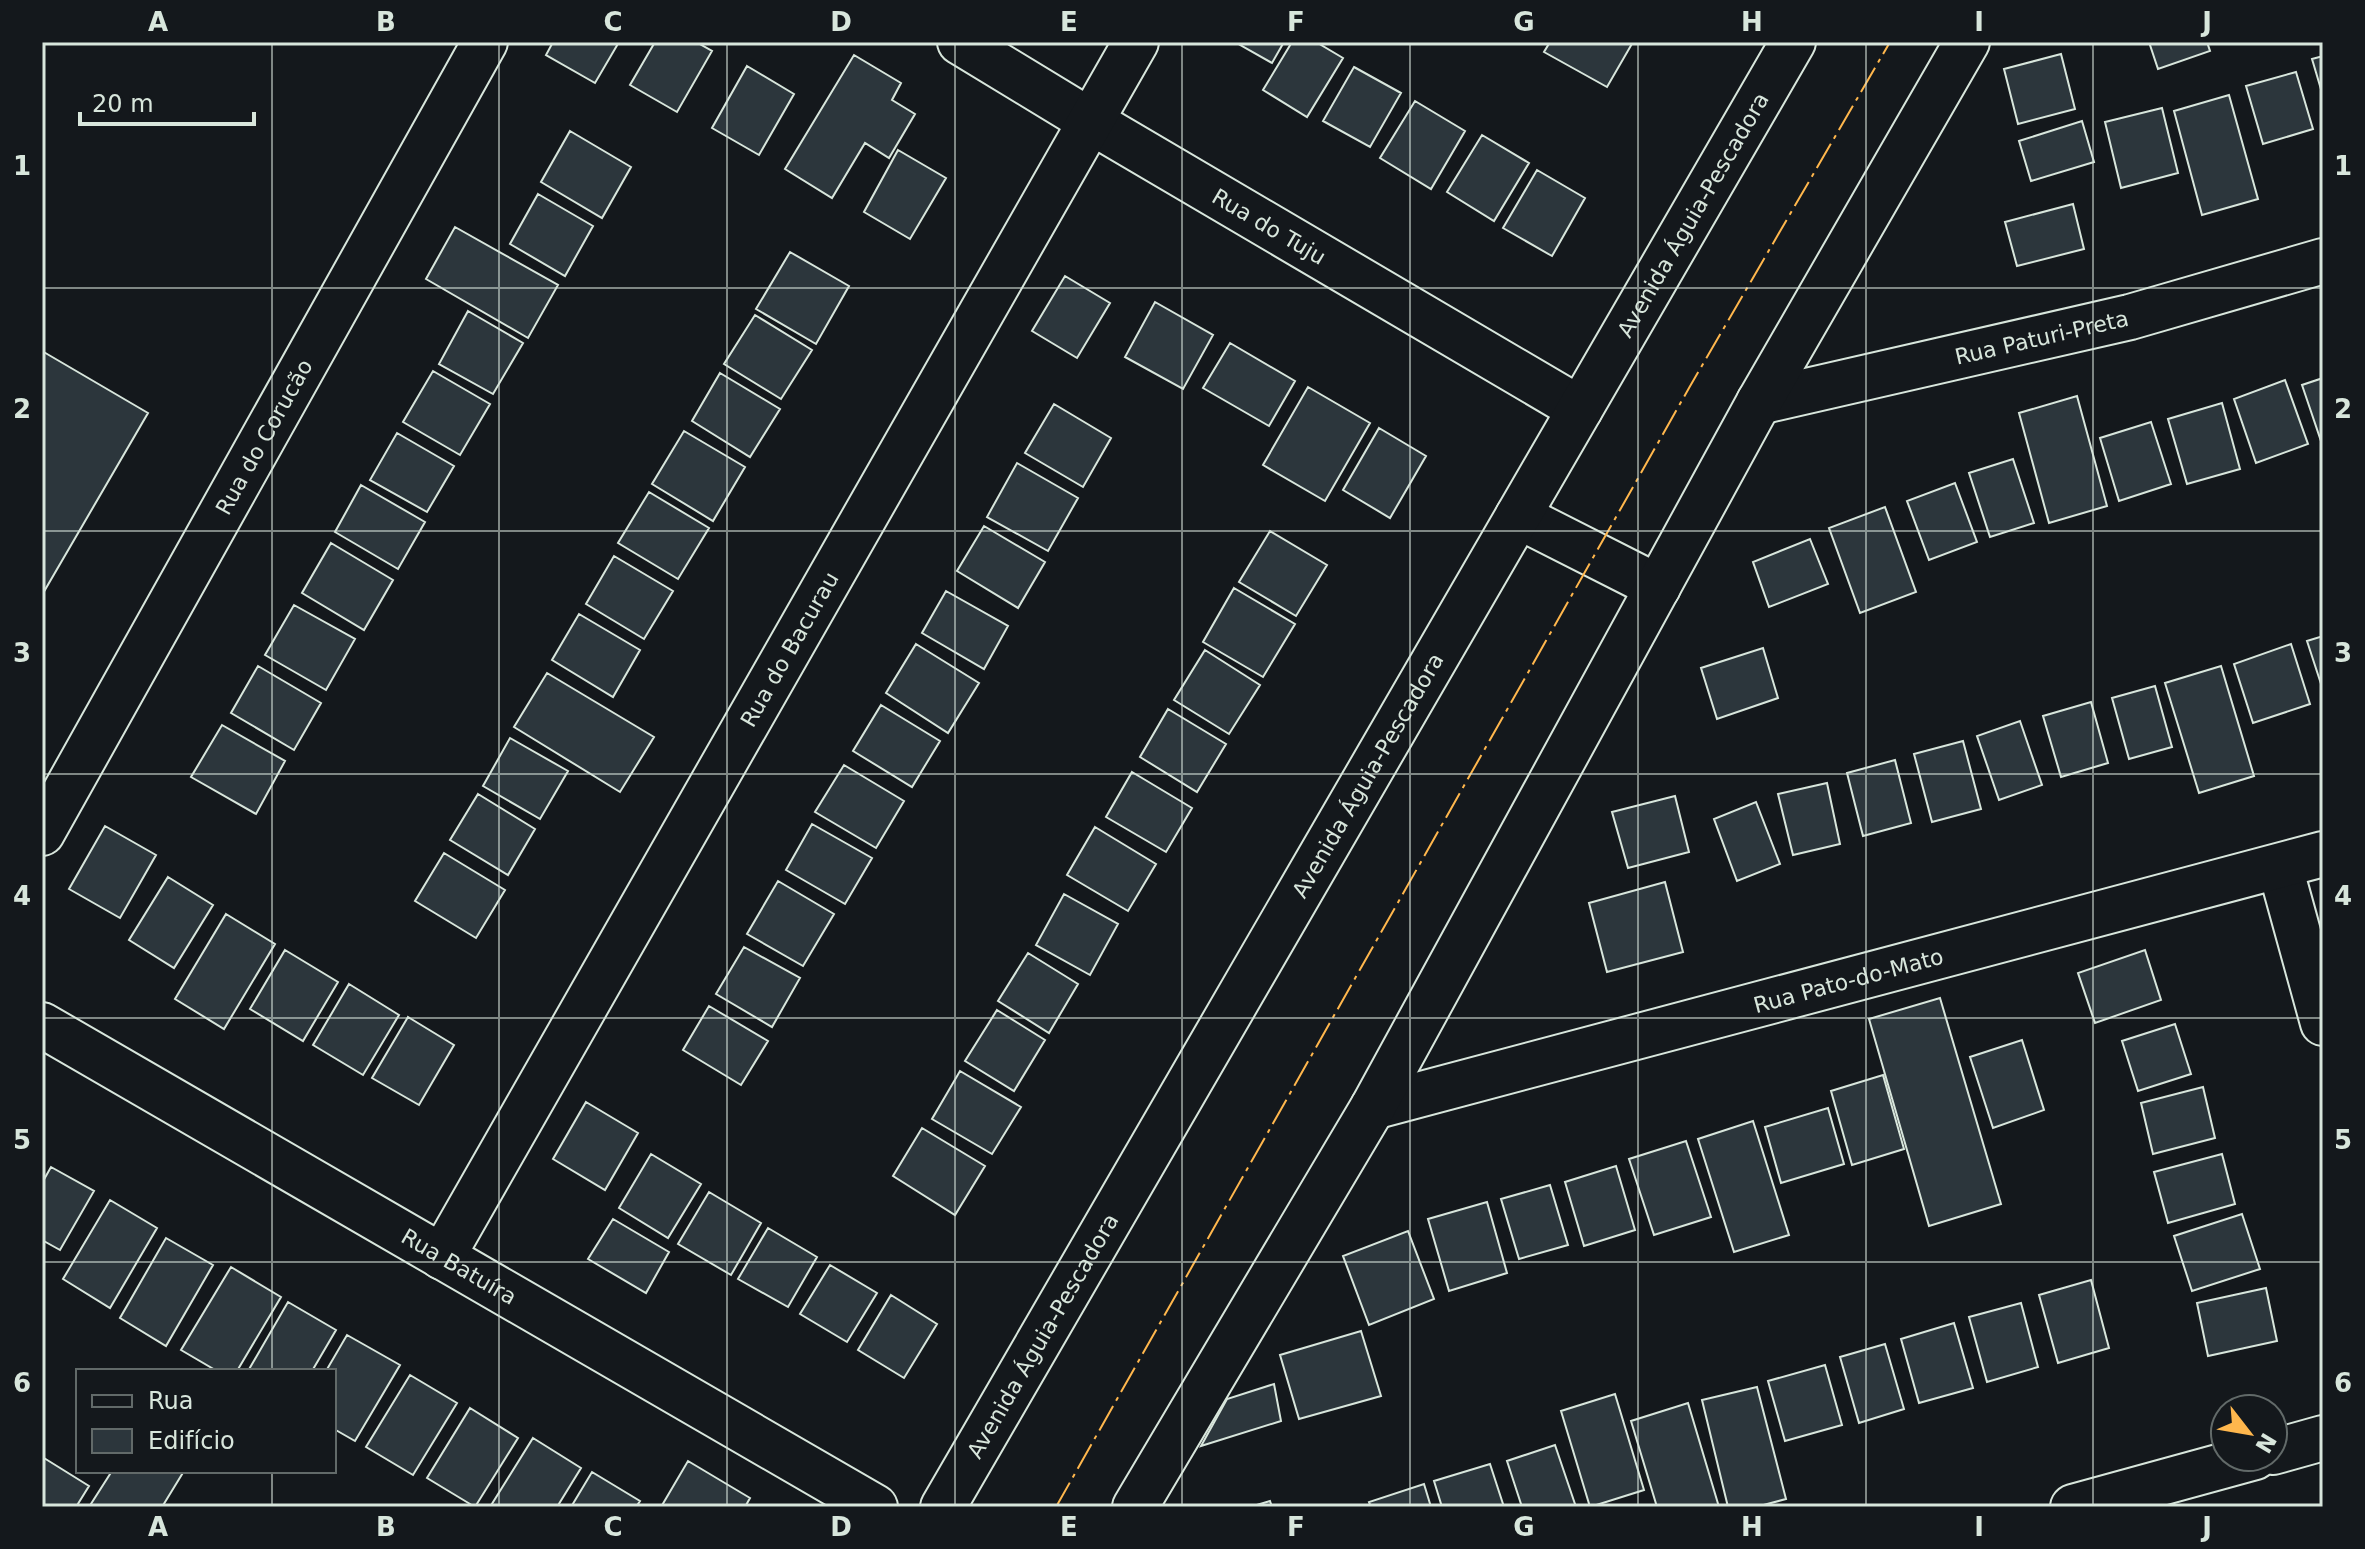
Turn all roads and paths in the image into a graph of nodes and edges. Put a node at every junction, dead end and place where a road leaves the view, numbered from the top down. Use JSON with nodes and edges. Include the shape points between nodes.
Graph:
{"nodes":[{"id":1,"x":485,"y":42,"type":"edge"},
{"id":2,"x":960,"y":42,"type":"edge"},
{"id":3,"x":1136,"y":42,"type":"edge"},
{"id":4,"x":1793,"y":42,"type":"edge"},
{"id":5,"x":1967,"y":42,"type":"edge"},
{"id":6,"x":1090,"y":121,"type":"junction"},
{"id":7,"x":2323,"y":261,"type":"edge"},
{"id":8,"x":1759,"y":402,"type":"junction"},
{"id":9,"x":1580,"y":409,"type":"junction"},
{"id":10,"x":1518,"y":516,"type":"junction"},
{"id":11,"x":1658,"y":587,"type":"junction"},
{"id":12,"x":42,"y":833,"type":"edge"},
{"id":13,"x":2323,"y":854,"type":"edge"},
{"id":14,"x":2280,"y":867,"type":"junction"},
{"id":15,"x":2323,"y":1023,"type":"edge"},
{"id":16,"x":42,"y":1025,"type":"edge"},
{"id":17,"x":1373,"y":1107,"type":"junction"},
{"id":18,"x":442,"y":1257,"type":"junction"},
{"id":19,"x":2323,"y":1438,"type":"edge"},
{"id":20,"x":2289,"y":1448,"type":"edge"},
{"id":21,"x":2209,"y":1470,"type":"edge"},
{"id":22,"x":875,"y":1507,"type":"edge"},
{"id":23,"x":943,"y":1507,"type":"edge"},
{"id":24,"x":1135,"y":1507,"type":"edge"},
{"id":25,"x":2073,"y":1507,"type":"edge"}],
"edges":[{"from":1,"to":12,"type":"street","name":"Rua do Corucão"},
{"from":2,"to":6,"type":"street","name":"Rua do Tuju"},
{"from":3,"to":6,"type":"street","name":"Rua do Bacurau"},
{"from":4,"to":9,"type":"street","name":"Avenida Águia-Pescadora"},
{"from":5,"to":8,"type":"street"},
{"from":6,"to":9,"type":"street","name":"Rua do Tuju"},
{"from":6,"to":18,"type":"street","name":"Rua do Bacurau"},
{"from":7,"to":8,"type":"street","name":"Rua Paturi-Preta","via":[[2130,317]]},
{"from":8,"to":11,"type":"street"},
{"from":9,"to":10,"type":"street","name":"Avenida Águia-Pescadora"},
{"from":10,"to":11,"type":"street"},
{"from":10,"to":23,"type":"street","name":"Avenida Águia-Pescadora"},
{"from":11,"to":17,"type":"street"},
{"from":13,"to":14,"type":"street","name":"Rua Pato-do-Mato"},
{"from":14,"to":15,"type":"street"},
{"from":14,"to":17,"type":"street","name":"Rua Pato-do-Mato"},
{"from":16,"to":18,"type":"street","name":"Rua Batuíra"},
{"from":17,"to":24,"type":"street"},
{"from":18,"to":22,"type":"street","name":"Rua Batuíra"},
{"from":19,"to":20,"type":"street"},
{"from":21,"to":25,"type":"street"}]}
